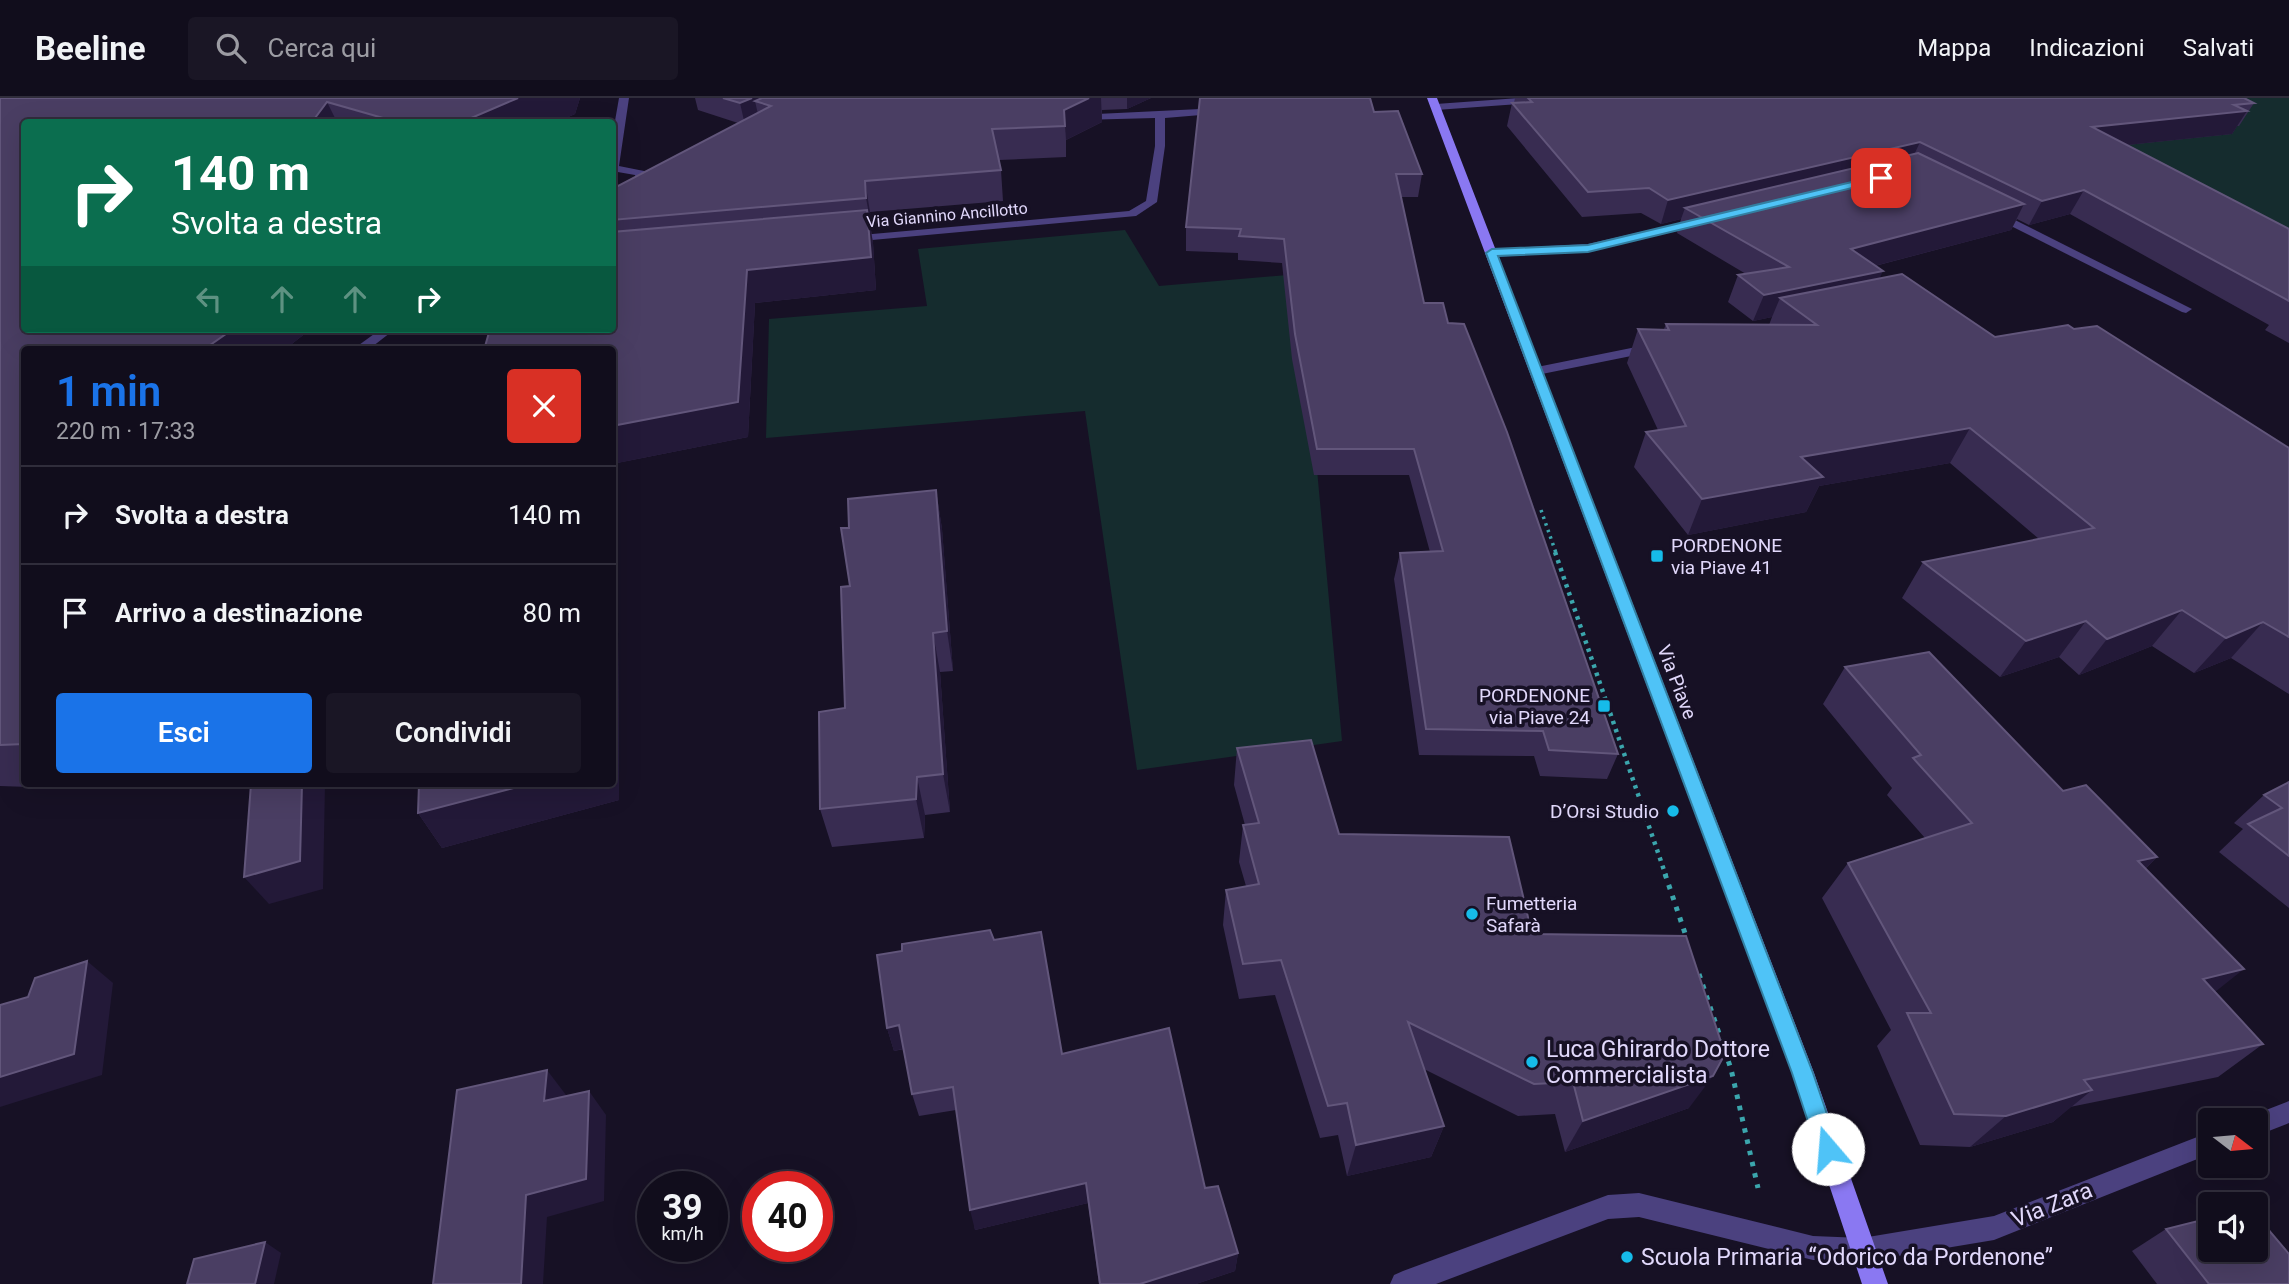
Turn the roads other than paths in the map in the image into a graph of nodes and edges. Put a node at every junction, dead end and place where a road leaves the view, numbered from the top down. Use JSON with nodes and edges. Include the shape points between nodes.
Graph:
{"nodes":[{"id":1,"x":624,"y":98,"type":"edge"},
{"id":2,"x":1559,"y":98,"type":"edge"},
{"id":3,"x":1434,"y":102,"type":"edge"},
{"id":4,"x":1230,"y":111,"type":"edge"},
{"id":5,"x":1160,"y":115,"type":"junction"},
{"id":6,"x":1067,"y":117,"type":"edge"},
{"id":7,"x":616,"y":149,"type":"edge"},
{"id":8,"x":616,"y":168,"type":"edge"},
{"id":9,"x":655,"y":172,"type":"edge"},
{"id":10,"x":643,"y":177,"type":"junction"},
{"id":11,"x":616,"y":197,"type":"edge"},
{"id":12,"x":1980,"y":207,"type":"edge"},
{"id":13,"x":1721,"y":216,"type":"edge"},
{"id":14,"x":844,"y":240,"type":"edge"},
{"id":15,"x":1492,"y":253,"type":"junction"},
{"id":16,"x":2186,"y":309,"type":"dead end"},
{"id":17,"x":383,"y":333,"type":"edge"},
{"id":18,"x":365,"y":346,"type":"edge"},
{"id":19,"x":1661,"y":346,"type":"edge"},
{"id":20,"x":1537,"y":371,"type":"junction"},
{"id":21,"x":2289,"y":1112,"type":"edge"},
{"id":22,"x":2268,"y":1120,"type":"edge"},
{"id":23,"x":2198,"y":1148,"type":"edge"},
{"id":24,"x":1861,"y":1250,"type":"junction"},
{"id":25,"x":1403,"y":1284,"type":"edge"},
{"id":26,"x":1875,"y":1284,"type":"edge"}],
"edges":[{"from":1,"to":7,"type":"street"},
{"from":2,"to":3,"type":"street"},
{"from":3,"to":15,"type":"street","name":"Via Piave"},
{"from":4,"to":5,"type":"street"},
{"from":5,"to":6,"type":"street"},
{"from":5,"to":14,"type":"street","name":"Via Giannino Ancillotto","via":[[1151,202],[1132,214]]},
{"from":8,"to":10,"type":"street","via":[[633,170]]},
{"from":9,"to":10,"type":"street"},
{"from":10,"to":11,"type":"street","via":[[639,188]]},
{"from":12,"to":16,"type":"street"},
{"from":13,"to":15,"type":"street","via":[[1588,248]]},
{"from":15,"to":20,"type":"street","name":"Via Piave"},
{"from":17,"to":18,"type":"street"},
{"from":19,"to":20,"type":"street"},
{"from":20,"to":24,"type":"street","name":"Via Piave","via":[[1803,1073]]},
{"from":21,"to":22,"type":"street"},
{"from":23,"to":24,"type":"street","name":"Via Zara","via":[[1994,1228]]},
{"from":24,"to":25,"type":"street","name":"Via Zara","via":[[1813,1248],[1639,1205],[1608,1207]]},
{"from":24,"to":26,"type":"street","name":"Via Piave"}]}
